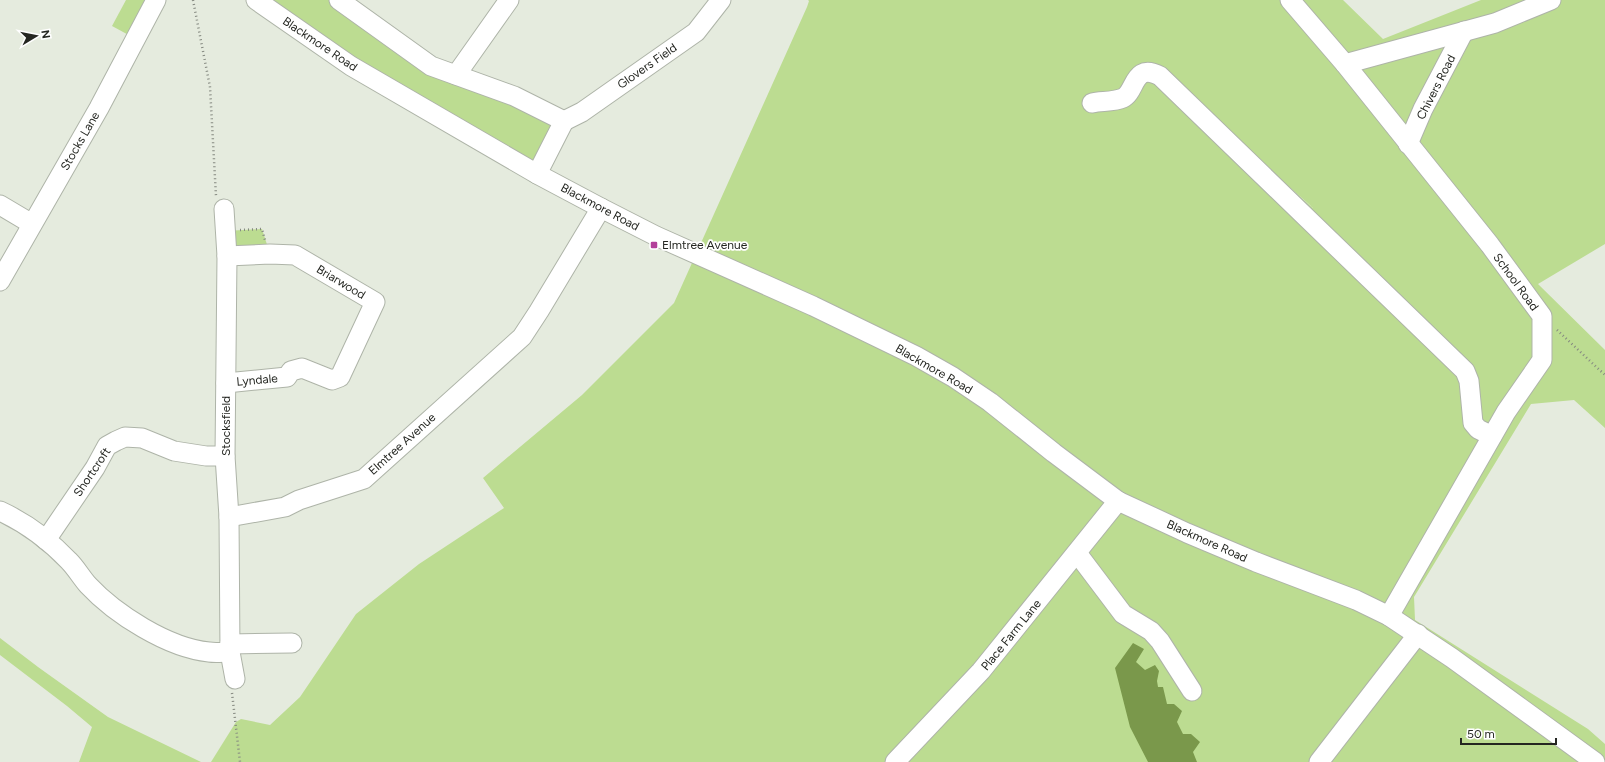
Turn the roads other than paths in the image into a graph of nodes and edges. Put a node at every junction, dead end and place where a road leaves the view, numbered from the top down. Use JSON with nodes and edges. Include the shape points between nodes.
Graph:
{"nodes":[{"id":1,"x":156,"y":0,"type":"edge"},
{"id":2,"x":256,"y":0,"type":"edge"},
{"id":3,"x":338,"y":0,"type":"edge"},
{"id":4,"x":510,"y":0,"type":"edge"},
{"id":5,"x":721,"y":0,"type":"edge"},
{"id":6,"x":1290,"y":0,"type":"edge"},
{"id":7,"x":1551,"y":0,"type":"edge"},
{"id":8,"x":1464,"y":31,"type":"junction"},
{"id":9,"x":1345,"y":64,"type":"junction"},
{"id":10,"x":456,"y":75,"type":"junction"},
{"id":11,"x":1092,"y":103,"type":"dead end"},
{"id":12,"x":564,"y":121,"type":"junction"},
{"id":13,"x":1408,"y":144,"type":"junction"},
{"id":14,"x":537,"y":174,"type":"junction"},
{"id":15,"x":0,"y":205,"type":"edge"},
{"id":16,"x":601,"y":208,"type":"junction"},
{"id":17,"x":224,"y":209,"type":"road end"},
{"id":18,"x":32,"y":224,"type":"junction"},
{"id":19,"x":227,"y":256,"type":"junction"},
{"id":20,"x":0,"y":281,"type":"edge"},
{"id":21,"x":287,"y":377,"type":"joint"},
{"id":22,"x":226,"y":383,"type":"junction"},
{"id":23,"x":1492,"y":436,"type":"junction"},
{"id":24,"x":225,"y":456,"type":"junction"},
{"id":25,"x":1118,"y":501,"type":"junction"},
{"id":26,"x":0,"y":510,"type":"edge"},
{"id":27,"x":229,"y":516,"type":"junction"},
{"id":28,"x":46,"y":540,"type":"junction"},
{"id":29,"x":1077,"y":553,"type":"junction"},
{"id":30,"x":1389,"y":616,"type":"junction"},
{"id":31,"x":1418,"y":634,"type":"junction"},
{"id":32,"x":292,"y":642,"type":"dead end"},
{"id":33,"x":230,"y":648,"type":"junction"},
{"id":34,"x":234,"y":679,"type":"road end"},
{"id":35,"x":1192,"y":691,"type":"dead end"},
{"id":36,"x":895,"y":762,"type":"edge"},
{"id":37,"x":1319,"y":762,"type":"edge"},
{"id":38,"x":1594,"y":762,"type":"edge"}],
"edges":[{"from":1,"to":18,"type":"street","name":"Stocks Lane","via":[[99,108]]},
{"from":2,"to":14,"type":"street","name":"Blackmore Road","via":[[351,66]]},
{"from":3,"to":10,"type":"street","via":[[432,66]]},
{"from":4,"to":10,"type":"street"},
{"from":5,"to":12,"type":"street","name":"Glovers Field","via":[[696,32],[582,112]]},
{"from":6,"to":9,"type":"street","name":"School Road"},
{"from":7,"to":8,"type":"street","name":"Chivers Road","via":[[1495,23]]},
{"from":8,"to":9,"type":"street","name":"Chivers Road"},
{"from":8,"to":13,"type":"street","name":"Chivers Road"},
{"from":9,"to":13,"type":"street","name":"School Road"},
{"from":10,"to":12,"type":"street","via":[[514,96]]},
{"from":11,"to":23,"type":"street","via":[[1123,98],[1136,79],[1145,73],[1160,76],[1465,371],[1469,381],[1473,423],[1478,429]]},
{"from":12,"to":14,"type":"street"},
{"from":13,"to":23,"type":"street","name":"School Road","via":[[1490,245],[1542,316],[1542,360]]},
{"from":14,"to":16,"type":"street","name":"Blackmore Road"},
{"from":15,"to":18,"type":"street"},
{"from":16,"to":25,"type":"street","name":"Blackmore Road","via":[[916,356],[990,402]]},
{"from":16,"to":27,"type":"street","name":"Elmtree Avenue","via":[[522,337],[364,479],[285,507]]},
{"from":17,"to":19,"type":"street","name":"Stocksfield"},
{"from":18,"to":20,"type":"street","name":"Stocks Lane"},
{"from":19,"to":21,"type":"street","name":"Briarwood","via":[[295,255],[375,302],[340,377],[332,380],[302,368],[291,371]]},
{"from":19,"to":22,"type":"street","name":"Stocksfield"},
{"from":21,"to":22,"type":"street","name":"Lyndale"},
{"from":22,"to":24,"type":"street","name":"Stocksfield"},
{"from":23,"to":30,"type":"street","name":"School Road"},
{"from":24,"to":27,"type":"street","name":"Stocksfield"},
{"from":24,"to":28,"type":"street","name":"Shortcroft","via":[[174,451],[142,438],[125,437],[116,441],[107,446]]},
{"from":25,"to":29,"type":"street","name":"Place Farm Lane"},
{"from":25,"to":30,"type":"street","name":"Blackmore Road","via":[[1208,542],[1356,600]]},
{"from":26,"to":28,"type":"street","via":[[18,519]]},
{"from":27,"to":33,"type":"street","name":"Stocksfield"},
{"from":28,"to":33,"type":"street","via":[[69,561],[88,585],[141,627],[187,648],[209,652]]},
{"from":29,"to":35,"type":"street","via":[[1123,614],[1144,625],[1156,636]]},
{"from":29,"to":36,"type":"street","name":"Place Farm Lane","via":[[981,671]]},
{"from":30,"to":31,"type":"street","name":"Blackmore Road"},
{"from":31,"to":37,"type":"street"},
{"from":31,"to":38,"type":"street","name":"Blackmore Road"},
{"from":32,"to":33,"type":"street"},
{"from":33,"to":34,"type":"street","name":"Stocksfield"}]}
